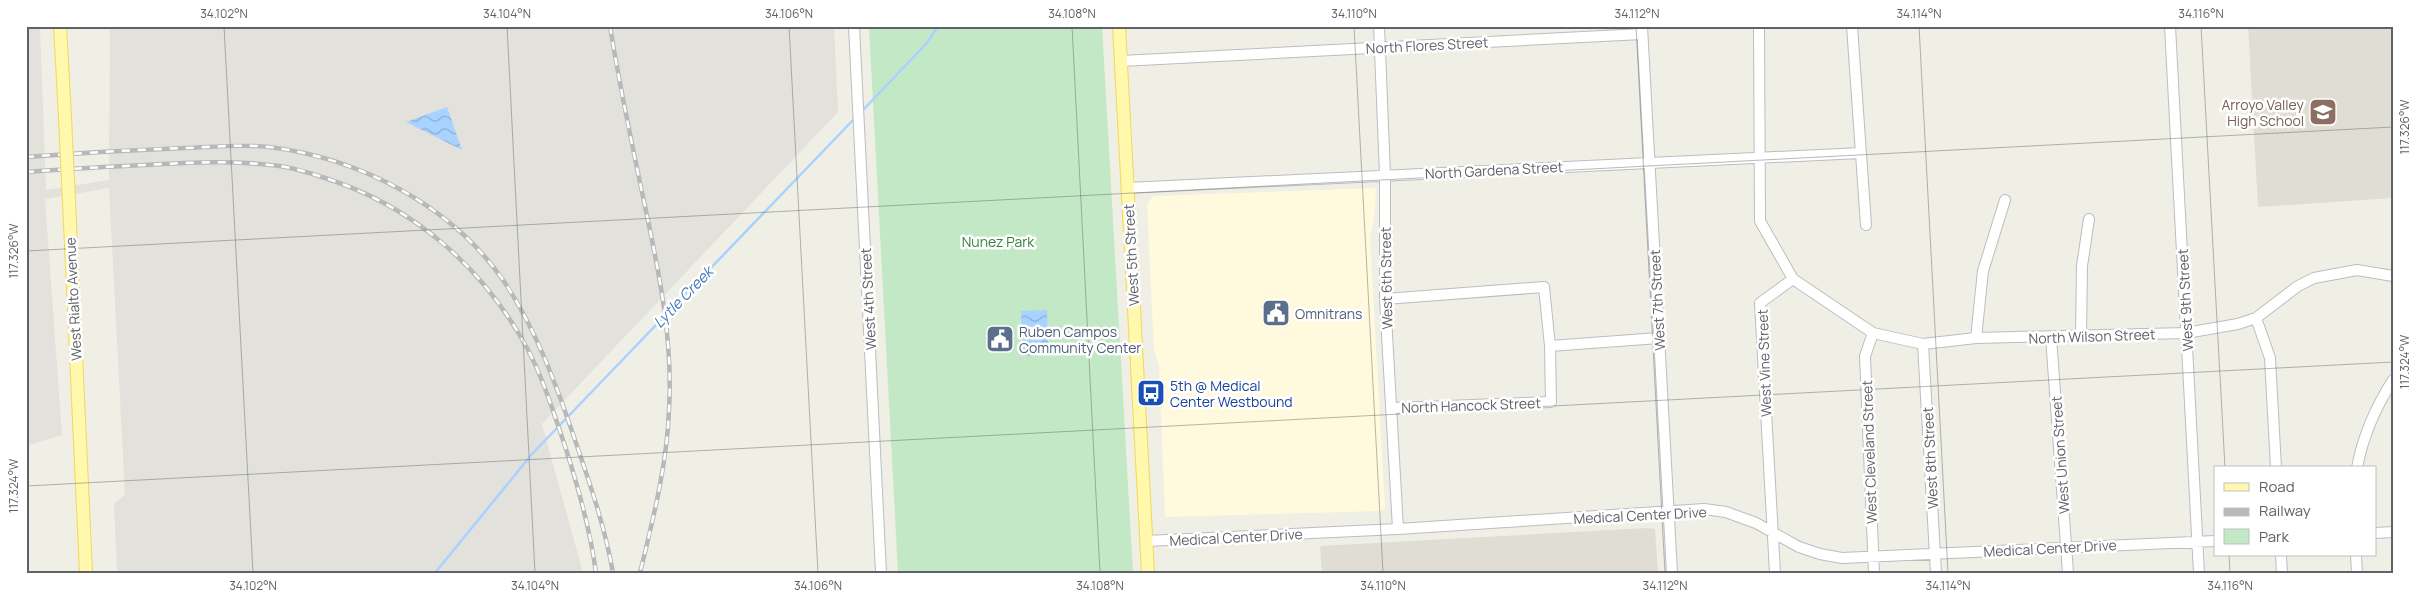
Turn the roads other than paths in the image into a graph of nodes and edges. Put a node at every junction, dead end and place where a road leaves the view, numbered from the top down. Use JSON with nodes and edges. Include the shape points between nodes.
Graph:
{"nodes":[{"id":1,"x":60,"y":26,"type":"edge"},
{"id":2,"x":854,"y":26,"type":"edge"},
{"id":3,"x":1119,"y":26,"type":"edge"},
{"id":4,"x":1379,"y":26,"type":"edge"},
{"id":5,"x":1760,"y":26,"type":"edge"},
{"id":6,"x":1852,"y":26,"type":"edge"},
{"id":7,"x":2170,"y":26,"type":"edge"},
{"id":8,"x":1642,"y":30,"type":"edge"},
{"id":9,"x":1380,"y":48,"type":"junction"},
{"id":10,"x":1121,"y":61,"type":"junction"},
{"id":11,"x":1861,"y":152,"type":"junction"},
{"id":12,"x":1760,"y":156,"type":"junction"},
{"id":13,"x":1650,"y":162,"type":"junction"},
{"id":14,"x":1385,"y":175,"type":"junction"},
{"id":15,"x":1128,"y":188,"type":"junction"},
{"id":16,"x":2005,"y":200,"type":"dead end"},
{"id":17,"x":2089,"y":219,"type":"dead end"},
{"id":18,"x":1866,"y":225,"type":"dead end"},
{"id":19,"x":2393,"y":276,"type":"edge"},
{"id":20,"x":1792,"y":279,"type":"junction"},
{"id":21,"x":1385,"y":299,"type":"junction"},
{"id":22,"x":2256,"y":318,"type":"junction"},
{"id":23,"x":1873,"y":333,"type":"junction"},
{"id":24,"x":2186,"y":333,"type":"junction"},
{"id":25,"x":2081,"y":336,"type":"junction"},
{"id":26,"x":2051,"y":337,"type":"junction"},
{"id":27,"x":1659,"y":338,"type":"junction"},
{"id":28,"x":1976,"y":338,"type":"junction"},
{"id":29,"x":1923,"y":344,"type":"junction"},
{"id":30,"x":1550,"y":346,"type":"junction"},
{"id":31,"x":2393,"y":380,"type":"edge"},
{"id":32,"x":1392,"y":408,"type":"junction"},
{"id":33,"x":2276,"y":466,"type":"edge"},
{"id":34,"x":2357,"y":466,"type":"edge"},
{"id":35,"x":1669,"y":512,"type":"junction"},
{"id":36,"x":1398,"y":529,"type":"junction"},
{"id":37,"x":1772,"y":532,"type":"junction"},
{"id":38,"x":2393,"y":532,"type":"edge"},
{"id":39,"x":2376,"y":533,"type":"edge"},
{"id":40,"x":1146,"y":541,"type":"junction"},
{"id":41,"x":2214,"y":541,"type":"edge"},
{"id":42,"x":2197,"y":542,"type":"junction"},
{"id":43,"x":2067,"y":547,"type":"junction"},
{"id":44,"x":1935,"y":554,"type":"junction"},
{"id":45,"x":1873,"y":556,"type":"junction"},
{"id":46,"x":2281,"y":556,"type":"edge"},
{"id":47,"x":2356,"y":556,"type":"edge"},
{"id":48,"x":86,"y":573,"type":"edge"},
{"id":49,"x":881,"y":573,"type":"edge"},
{"id":50,"x":1148,"y":573,"type":"edge"},
{"id":51,"x":1672,"y":573,"type":"edge"},
{"id":52,"x":1775,"y":573,"type":"edge"},
{"id":53,"x":1874,"y":573,"type":"edge"},
{"id":54,"x":1936,"y":573,"type":"edge"},
{"id":55,"x":2068,"y":573,"type":"edge"},
{"id":56,"x":2199,"y":573,"type":"edge"},
{"id":57,"x":2282,"y":573,"type":"edge"},
{"id":58,"x":2357,"y":573,"type":"edge"}],
"edges":[{"from":1,"to":48,"type":"main road","name":"West Rialto Avenue","bridge":true},
{"from":2,"to":49,"type":"street","name":"West 4th Street"},
{"from":3,"to":10,"type":"main road","name":"West 5th Street"},
{"from":4,"to":9,"type":"street","name":"West 6th Street"},
{"from":5,"to":12,"type":"street"},
{"from":6,"to":11,"type":"street"},
{"from":7,"to":24,"type":"street","name":"West 9th Street"},
{"from":8,"to":9,"type":"street","name":"North Flores Street"},
{"from":8,"to":13,"type":"street","name":"West 7th Street"},
{"from":9,"to":10,"type":"street","name":"North Flores Street"},
{"from":9,"to":14,"type":"street","name":"West 6th Street"},
{"from":10,"to":15,"type":"main road","name":"West 5th Street"},
{"from":11,"to":12,"type":"street","name":"North Gardena Street"},
{"from":11,"to":18,"type":"street"},
{"from":12,"to":13,"type":"street","name":"North Gardena Street"},
{"from":12,"to":20,"type":"street","via":[[1760,221]]},
{"from":13,"to":14,"type":"street","name":"North Gardena Street"},
{"from":13,"to":27,"type":"street","name":"West 7th Street"},
{"from":14,"to":15,"type":"street","name":"North Gardena Street"},
{"from":14,"to":21,"type":"street","name":"West 6th Street"},
{"from":15,"to":40,"type":"main road","name":"West 5th Street"},
{"from":16,"to":28,"type":"street","via":[[1983,271]]},
{"from":17,"to":25,"type":"street","via":[[2082,266]]},
{"from":19,"to":22,"type":"street","name":"North Wilson Street","via":[[2357,270],[2314,278]]},
{"from":20,"to":23,"type":"street","name":"North Wilson Street"},
{"from":20,"to":37,"type":"street","name":"West Vine Street","via":[[1760,303]]},
{"from":21,"to":30,"type":"street","via":[[1544,287]]},
{"from":21,"to":32,"type":"street","name":"West 6th Street"},
{"from":22,"to":24,"type":"street","name":"North Wilson Street"},
{"from":22,"to":33,"type":"street","via":[[2270,358]]},
{"from":23,"to":29,"type":"street","name":"North Wilson Street"},
{"from":23,"to":45,"type":"street","name":"West Cleveland Street","via":[[1865,356]]},
{"from":24,"to":25,"type":"street","name":"North Wilson Street"},
{"from":24,"to":42,"type":"street","name":"West 9th Street"},
{"from":25,"to":26,"type":"street","name":"North Wilson Street"},
{"from":26,"to":28,"type":"street","name":"North Wilson Street"},
{"from":26,"to":43,"type":"street","name":"West Union Street"},
{"from":27,"to":30,"type":"street"},
{"from":27,"to":35,"type":"street","name":"West 7th Street"},
{"from":28,"to":29,"type":"street","name":"North Wilson Street"},
{"from":29,"to":44,"type":"street","name":"West 8th Street"},
{"from":30,"to":32,"type":"street","name":"North Hancock Street","via":[[1551,402]]},
{"from":31,"to":34,"type":"street","via":[[2374,409]]},
{"from":32,"to":36,"type":"street","name":"West 6th Street"},
{"from":35,"to":36,"type":"street","name":"Medical Center Drive"},
{"from":35,"to":37,"type":"street","name":"Medical Center Drive","via":[[1704,509],[1726,512]]},
{"from":35,"to":51,"type":"street","name":"West 7th Street"},
{"from":36,"to":40,"type":"street","name":"Medical Center Drive"},
{"from":37,"to":45,"type":"street","name":"Medical Center Drive","via":[[1820,554],[1842,558]]},
{"from":37,"to":52,"type":"street","name":"West Vine Street"},
{"from":38,"to":39,"type":"street"},
{"from":40,"to":50,"type":"main road","name":"West 5th Street"},
{"from":41,"to":42,"type":"street","name":"Medical Center Drive"},
{"from":42,"to":43,"type":"street","name":"Medical Center Drive"},
{"from":42,"to":56,"type":"street","name":"West 9th Street"},
{"from":43,"to":44,"type":"street","name":"Medical Center Drive"},
{"from":43,"to":55,"type":"street","name":"West Union Street"},
{"from":44,"to":45,"type":"street","name":"Medical Center Drive"},
{"from":44,"to":54,"type":"street","name":"West 8th Street"},
{"from":45,"to":53,"type":"street","name":"West Cleveland Street"},
{"from":46,"to":57,"type":"street"},
{"from":47,"to":58,"type":"street"}]}
